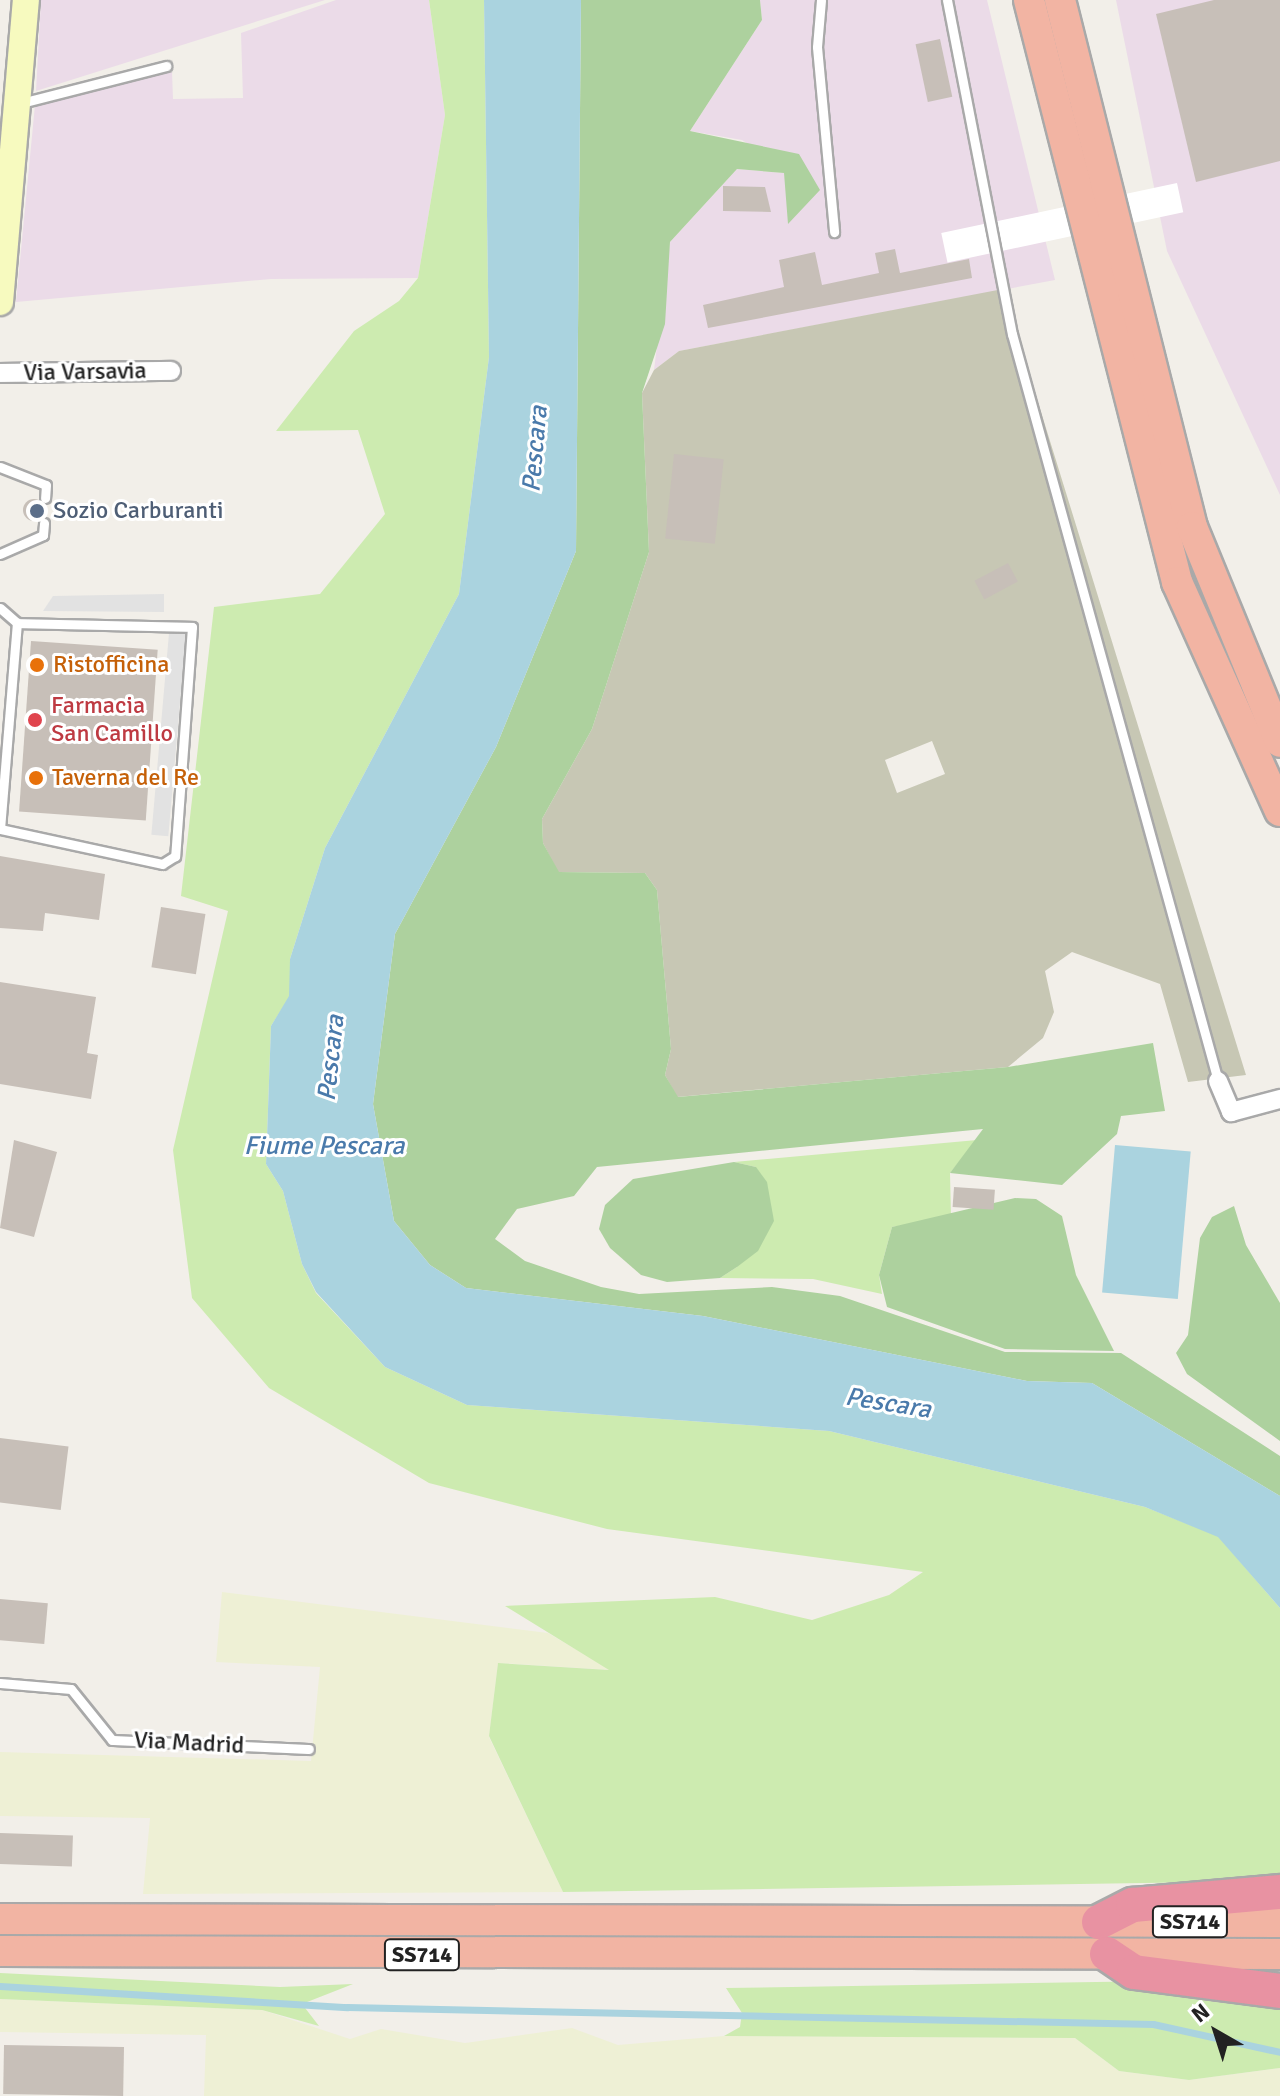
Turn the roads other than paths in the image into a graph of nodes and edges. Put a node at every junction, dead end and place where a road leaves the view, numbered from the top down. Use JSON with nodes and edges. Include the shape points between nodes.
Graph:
{"nodes":[{"id":1,"x":821,"y":0,"type":"edge"},
{"id":2,"x":947,"y":0,"type":"edge"},
{"id":3,"x":1029,"y":0,"type":"edge"},
{"id":4,"x":1060,"y":0,"type":"edge"},
{"id":5,"x":29,"y":1,"type":"edge"},
{"id":6,"x":166,"y":66,"type":"dead end"},
{"id":7,"x":17,"y":104,"type":"junction"},
{"id":8,"x":834,"y":232,"type":"dead end"},
{"id":9,"x":0,"y":302,"type":"edge"},
{"id":10,"x":171,"y":371,"type":"dead end"},
{"id":11,"x":0,"y":373,"type":"edge"},
{"id":12,"x":0,"y":467,"type":"edge"},
{"id":13,"x":45,"y":498,"type":"dead end"},
{"id":14,"x":44,"y":523,"type":"dead end"},
{"id":15,"x":0,"y":554,"type":"edge"},
{"id":16,"x":0,"y":608,"type":"edge"},
{"id":17,"x":17,"y":623,"type":"junction"},
{"id":18,"x":1280,"y":742,"type":"edge"},
{"id":19,"x":1280,"y":811,"type":"edge"},
{"id":20,"x":0,"y":829,"type":"edge"},
{"id":21,"x":1218,"y":1081,"type":"joint"},
{"id":22,"x":1280,"y":1099,"type":"edge"},
{"id":23,"x":0,"y":1683,"type":"edge"},
{"id":24,"x":309,"y":1749,"type":"dead end"},
{"id":25,"x":1280,"y":1892,"type":"edge"},
{"id":26,"x":0,"y":1919,"type":"edge"},
{"id":27,"x":1280,"y":1922,"type":"edge"},
{"id":28,"x":1103,"y":1938,"type":"junction"},
{"id":29,"x":0,"y":1951,"type":"edge"},
{"id":30,"x":1280,"y":1954,"type":"edge"},
{"id":31,"x":1280,"y":1991,"type":"edge"}],
"edges":[{"from":1,"to":8,"type":"lane","via":[[817,47]]},
{"from":2,"to":21,"type":"lane","via":[[1012,334]]},
{"from":3,"to":19,"type":"highway","via":[[1121,386],[1177,582]]},
{"from":4,"to":18,"type":"highway","via":[[1192,527]]},
{"from":5,"to":7,"type":"main road"},
{"from":6,"to":7,"type":"lane"},
{"from":7,"to":9,"type":"main road"},
{"from":10,"to":11,"type":"street","name":"Via Varsavia"},
{"from":12,"to":13,"type":"lane","via":[[46,485]]},
{"from":14,"to":15,"type":"lane","via":[[43,535]]},
{"from":16,"to":17,"type":"lane"},
{"from":17,"to":20,"type":"lane"},
{"from":17,"to":20,"type":"lane","via":[[192,627],[175,856],[162,864]]},
{"from":21,"to":22,"type":"street","via":[[1231,1112]]},
{"from":23,"to":24,"type":"lane","name":"Via Madrid","via":[[71,1689],[112,1740]]},
{"from":25,"to":28,"type":"highway","via":[[1133,1905]]},
{"from":26,"to":28,"type":"highway","number":"SS714"},
{"from":27,"to":28,"type":"highway","number":"SS714"},
{"from":28,"to":29,"type":"highway","number":"SS714"},
{"from":28,"to":30,"type":"highway","number":"SS714"},
{"from":28,"to":31,"type":"highway","via":[[1134,1972]]}]}
